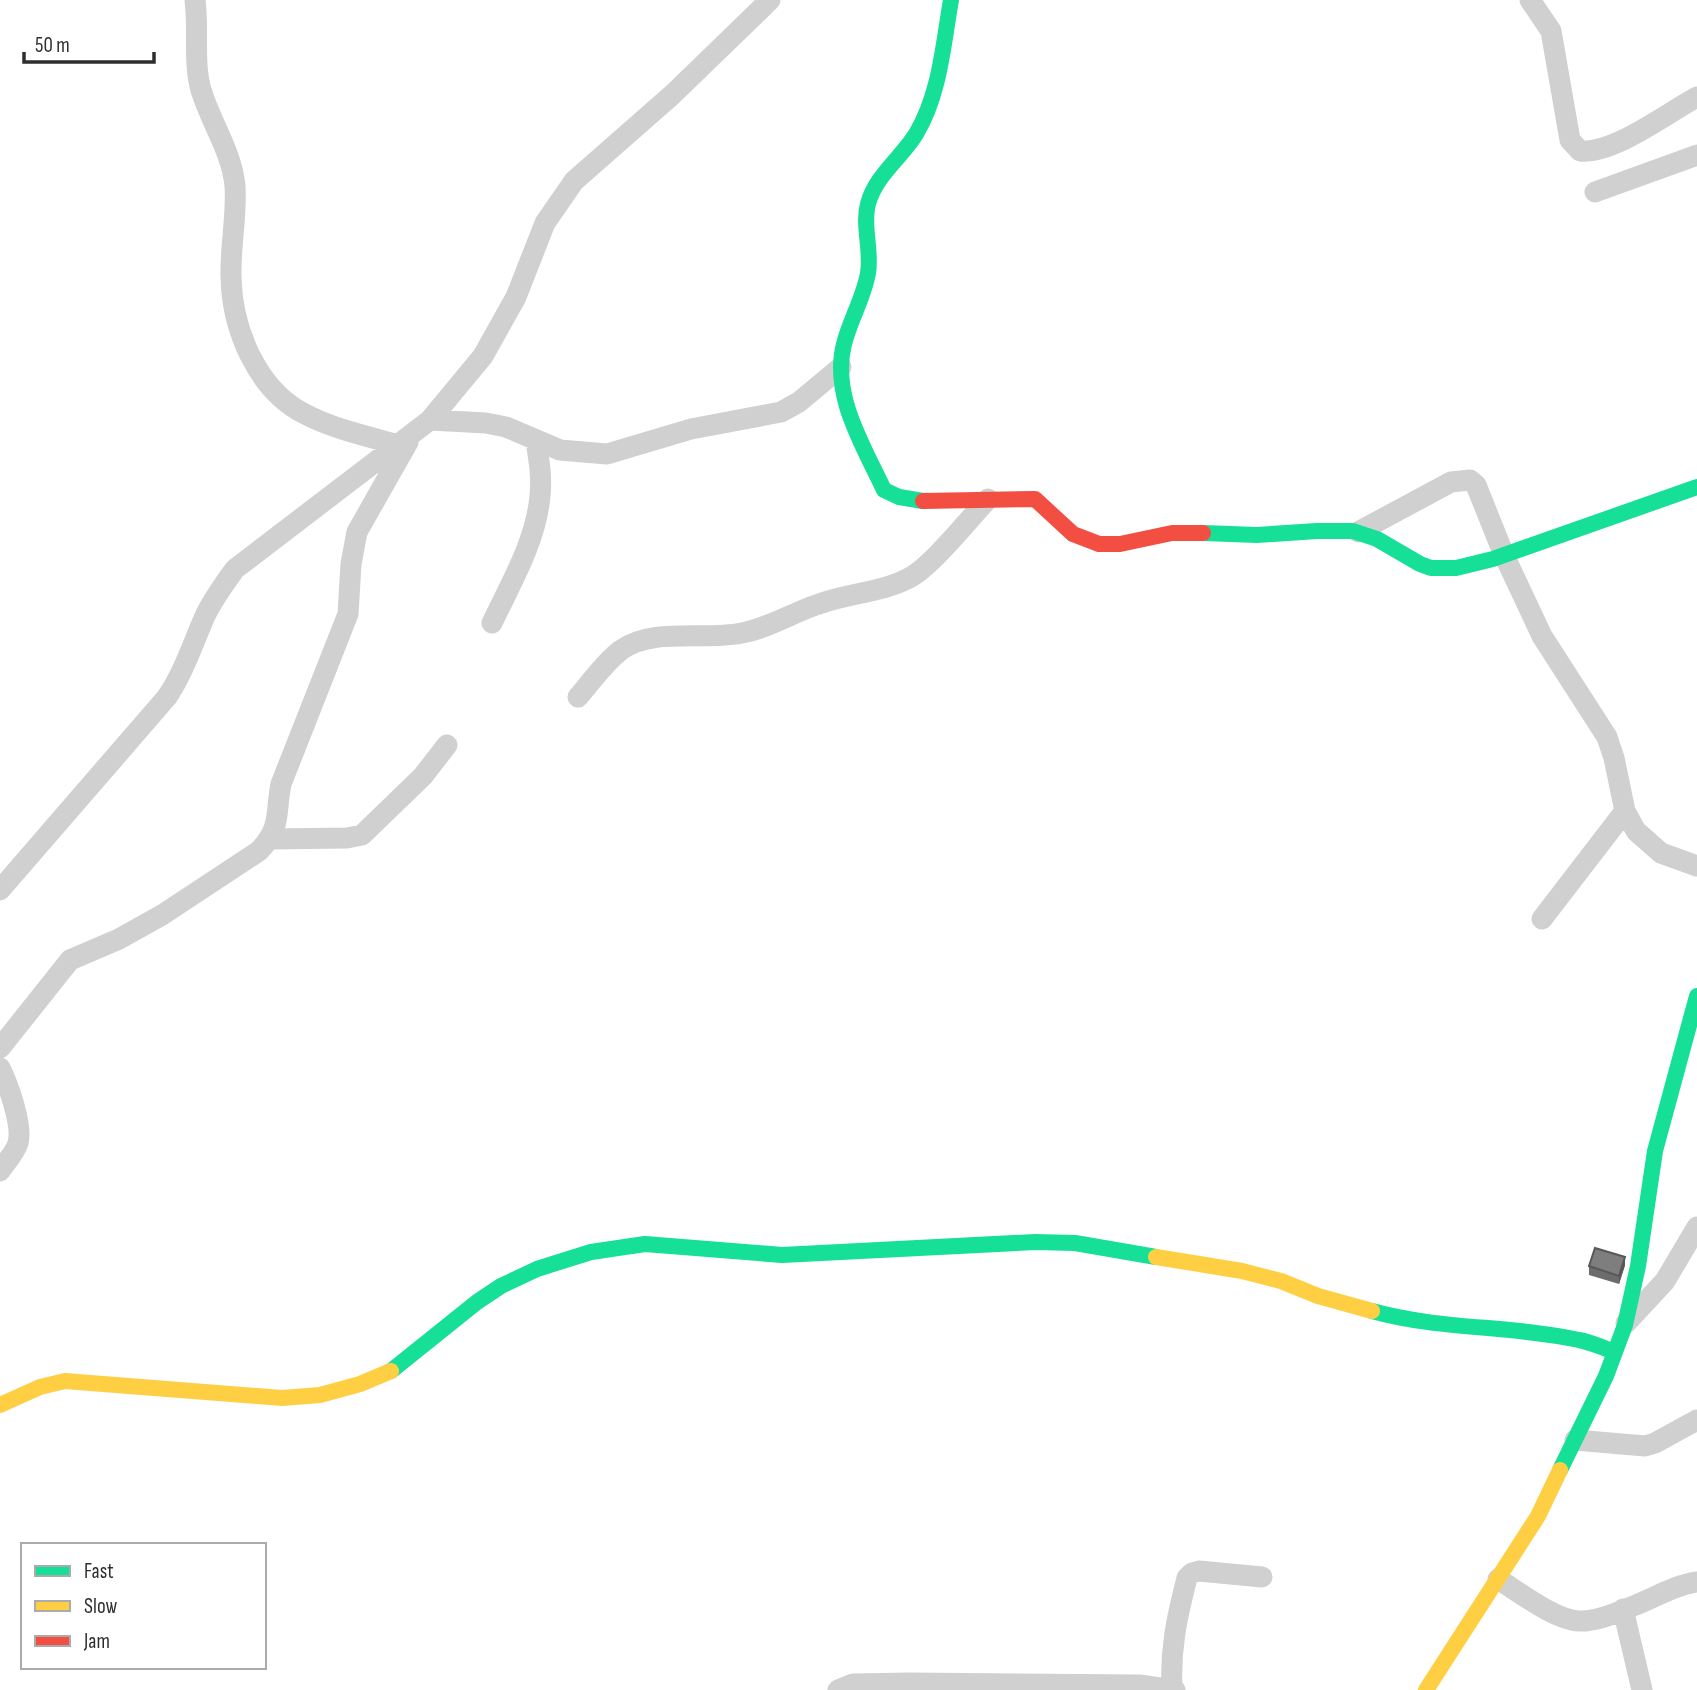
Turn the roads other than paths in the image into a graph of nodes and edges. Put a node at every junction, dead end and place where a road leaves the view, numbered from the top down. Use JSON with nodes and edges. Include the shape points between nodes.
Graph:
{"nodes":[{"id":1,"x":195,"y":0,"type":"edge"},
{"id":2,"x":770,"y":0,"type":"edge"},
{"id":3,"x":951,"y":0,"type":"edge"},
{"id":4,"x":1530,"y":0,"type":"edge"},
{"id":5,"x":1697,"y":97,"type":"edge"},
{"id":6,"x":1697,"y":155,"type":"edge"},
{"id":7,"x":1595,"y":192,"type":"dead end"},
{"id":8,"x":841,"y":367,"type":"junction"},
{"id":9,"x":430,"y":420,"type":"junction"},
{"id":10,"x":406,"y":440,"type":"junction"},
{"id":11,"x":536,"y":442,"type":"junction"},
{"id":12,"x":1697,"y":487,"type":"edge"},
{"id":13,"x":988,"y":499,"type":"junction"},
{"id":14,"x":1358,"y":532,"type":"junction"},
{"id":15,"x":1503,"y":555,"type":"junction"},
{"id":16,"x":492,"y":623,"type":"dead end"},
{"id":17,"x":578,"y":697,"type":"dead end"},
{"id":18,"x":447,"y":745,"type":"dead end"},
{"id":19,"x":1625,"y":811,"type":"junction"},
{"id":20,"x":271,"y":839,"type":"junction"},
{"id":21,"x":1697,"y":866,"type":"edge"},
{"id":22,"x":0,"y":890,"type":"edge"},
{"id":23,"x":1542,"y":919,"type":"dead end"},
{"id":24,"x":1697,"y":996,"type":"edge"},
{"id":25,"x":0,"y":1048,"type":"edge"},
{"id":26,"x":0,"y":1068,"type":"edge"},
{"id":27,"x":0,"y":1171,"type":"edge"},
{"id":28,"x":1697,"y":1227,"type":"edge"},
{"id":29,"x":1625,"y":1325,"type":"junction"},
{"id":30,"x":1615,"y":1352,"type":"junction"},
{"id":31,"x":0,"y":1405,"type":"edge"},
{"id":32,"x":1696,"y":1421,"type":"edge"},
{"id":33,"x":1575,"y":1440,"type":"junction"},
{"id":34,"x":1262,"y":1577,"type":"dead end"},
{"id":35,"x":1498,"y":1579,"type":"junction"},
{"id":36,"x":1697,"y":1582,"type":"edge"},
{"id":37,"x":1623,"y":1609,"type":"junction"},
{"id":38,"x":1173,"y":1689,"type":"edge"},
{"id":39,"x":838,"y":1690,"type":"edge"},
{"id":40,"x":1426,"y":1690,"type":"edge"},
{"id":41,"x":1642,"y":1690,"type":"edge"}],
"edges":[{"from":1,"to":10,"type":"street","via":[[200,87],[235,186],[231,278],[247,351],[279,396],[301,412],[341,430]]},
{"from":2,"to":9,"type":"street","via":[[574,181],[545,223],[516,297],[483,356]]},
{"from":3,"to":8,"type":"street","via":[[929,111],[874,188],[867,205],[868,274],[843,346]]},
{"from":4,"to":5,"type":"street","via":[[1551,31],[1570,140],[1580,151],[1631,135]]},
{"from":6,"to":7,"type":"street"},
{"from":8,"to":11,"type":"street","via":[[799,402],[765,417],[691,429],[607,454],[560,450]]},
{"from":8,"to":13,"type":"street","via":[[845,404],[884,490],[896,498],[920,501]]},
{"from":9,"to":10,"type":"street"},
{"from":9,"to":11,"type":"street","via":[[506,427]]},
{"from":10,"to":20,"type":"street","via":[[357,532],[348,614],[281,784]]},
{"from":10,"to":22,"type":"street","via":[[235,569],[205,616],[178,682]]},
{"from":11,"to":16,"type":"street","via":[[541,472],[537,516]]},
{"from":12,"to":15,"type":"street"},
{"from":13,"to":14,"type":"street","via":[[1035,499],[1073,535],[1102,545],[1172,533]]},
{"from":13,"to":17,"type":"street","via":[[913,576],[817,604],[746,633],[638,642],[621,650]]},
{"from":14,"to":15,"type":"street","via":[[1381,539],[1428,567],[1466,566]]},
{"from":14,"to":15,"type":"street","via":[[1451,482],[1470,480]]},
{"from":15,"to":19,"type":"street","via":[[1542,636],[1606,737]]},
{"from":18,"to":20,"type":"street","via":[[423,776],[362,835]]},
{"from":19,"to":21,"type":"street","via":[[1636,831],[1661,853]]},
{"from":19,"to":23,"type":"street"},
{"from":20,"to":25,"type":"street","via":[[162,915],[70,960]]},
{"from":24,"to":29,"type":"street","via":[[1655,1151]]},
{"from":26,"to":27,"type":"street","via":[[17,1123],[14,1150]]},
{"from":28,"to":29,"type":"street","via":[[1665,1281]]},
{"from":29,"to":30,"type":"street"},
{"from":30,"to":31,"type":"street","via":[[1581,1340],[1396,1318],[1242,1271],[1075,1243],[782,1255],[645,1244],[591,1252],[537,1269],[477,1302],[395,1369],[320,1395],[282,1398],[65,1381]]},
{"from":30,"to":33,"type":"street"},
{"from":32,"to":33,"type":"street","via":[[1645,1446]]},
{"from":33,"to":35,"type":"street","via":[[1538,1516]]},
{"from":34,"to":38,"type":"street","via":[[1199,1571],[1188,1578],[1171,1652]]},
{"from":35,"to":37,"type":"street","via":[[1578,1621]]},
{"from":35,"to":40,"type":"street"},
{"from":36,"to":37,"type":"street"},
{"from":37,"to":41,"type":"street"},
{"from":38,"to":39,"type":"street","via":[[910,1683],[853,1684]]}]}
